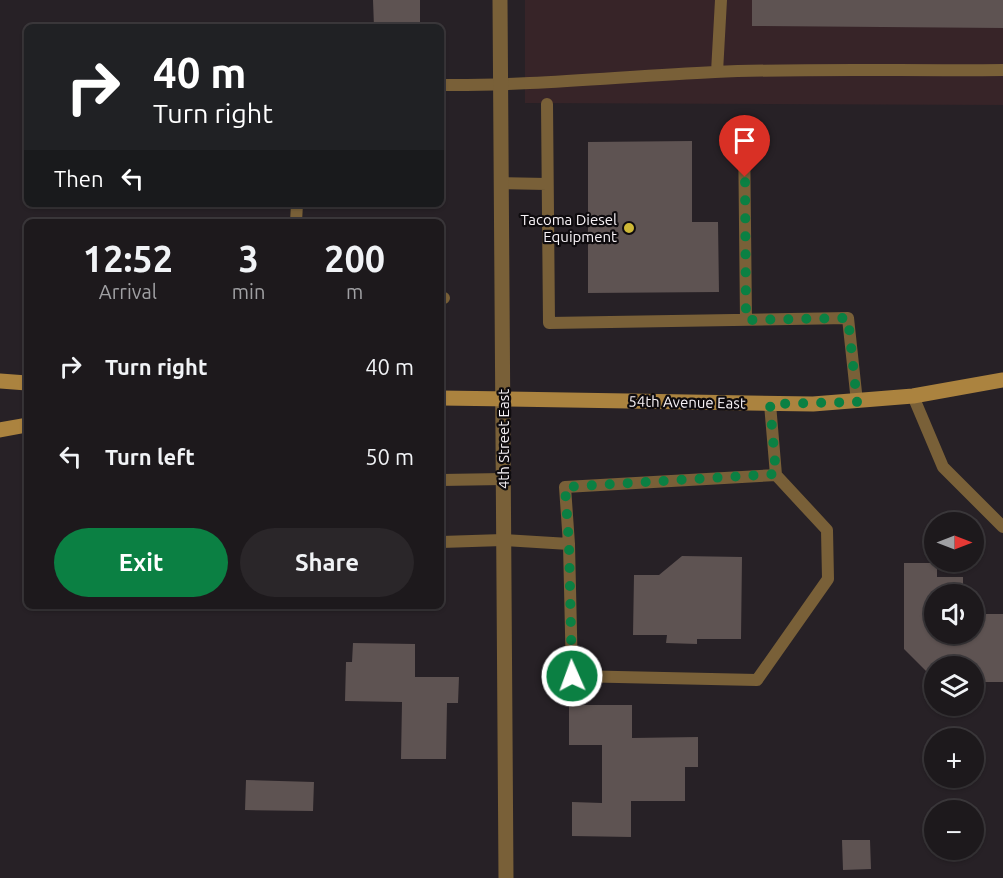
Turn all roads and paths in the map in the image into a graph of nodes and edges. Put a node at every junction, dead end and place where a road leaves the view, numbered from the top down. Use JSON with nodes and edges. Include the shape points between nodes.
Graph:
{"nodes":[{"id":1,"x":500,"y":0,"type":"edge"},
{"id":2,"x":721,"y":0,"type":"edge"},
{"id":3,"x":1003,"y":70,"type":"edge"},
{"id":4,"x":717,"y":72,"type":"junction"},
{"id":5,"x":444,"y":85,"type":"edge"},
{"id":6,"x":501,"y":86,"type":"junction"},
{"id":7,"x":548,"y":104,"type":"dead end"},
{"id":8,"x":744,"y":129,"type":"dead end"},
{"id":9,"x":501,"y":183,"type":"junction"},
{"id":10,"x":548,"y":184,"type":"junction"},
{"id":11,"x":746,"y":320,"type":"junction"},
{"id":12,"x":1003,"y":380,"type":"edge"},
{"id":13,"x":0,"y":381,"type":"edge"},
{"id":14,"x":24,"y":383,"type":"edge"},
{"id":15,"x":913,"y":396,"type":"junction"},
{"id":16,"x":444,"y":398,"type":"edge"},
{"id":17,"x":503,"y":399,"type":"junction"},
{"id":18,"x":857,"y":402,"type":"junction"},
{"id":19,"x":770,"y":404,"type":"junction"},
{"id":20,"x":24,"y":426,"type":"edge"},
{"id":21,"x":0,"y":430,"type":"edge"},
{"id":22,"x":776,"y":474,"type":"junction"},
{"id":23,"x":503,"y":479,"type":"junction"},
{"id":24,"x":444,"y":480,"type":"edge"},
{"id":25,"x":1003,"y":527,"type":"edge"},
{"id":26,"x":503,"y":540,"type":"junction"},
{"id":27,"x":444,"y":542,"type":"edge"},
{"id":28,"x":569,"y":544,"type":"junction"},
{"id":29,"x":506,"y":878,"type":"edge"}],
"edges":[{"from":1,"to":6,"type":"street","name":"4th Street East"},
{"from":2,"to":4,"type":"lane"},
{"from":3,"to":4,"type":"lane"},
{"from":4,"to":6,"type":"lane"},
{"from":5,"to":6,"type":"lane"},
{"from":6,"to":9,"type":"street","name":"4th Street East"},
{"from":7,"to":10,"type":"lane"},
{"from":8,"to":11,"type":"lane"},
{"from":9,"to":10,"type":"lane"},
{"from":9,"to":17,"type":"street","name":"4th Street East"},
{"from":10,"to":11,"type":"lane","via":[[549,323]]},
{"from":11,"to":18,"type":"lane","via":[[848,318]]},
{"from":12,"to":15,"type":"main road","name":"54th Avenue East"},
{"from":13,"to":14,"type":"main road"},
{"from":15,"to":18,"type":"main road","name":"54th Avenue East"},
{"from":15,"to":25,"type":"lane","via":[[943,467]]},
{"from":16,"to":17,"type":"main road","name":"54th Avenue East"},
{"from":17,"to":19,"type":"main road","name":"54th Avenue East"},
{"from":17,"to":23,"type":"street","name":"4th Street East"},
{"from":18,"to":19,"type":"main road","name":"54th Avenue East"},
{"from":19,"to":22,"type":"lane"},
{"from":20,"to":21,"type":"main road"},
{"from":22,"to":28,"type":"lane","via":[[565,487]]},
{"from":22,"to":28,"type":"lane","via":[[827,530],[828,579],[758,680],[572,676]]},
{"from":23,"to":24,"type":"lane"},
{"from":23,"to":26,"type":"street","name":"4th Street East"},
{"from":26,"to":27,"type":"lane"},
{"from":26,"to":28,"type":"lane"},
{"from":26,"to":29,"type":"street","name":"4th Street East"}]}
